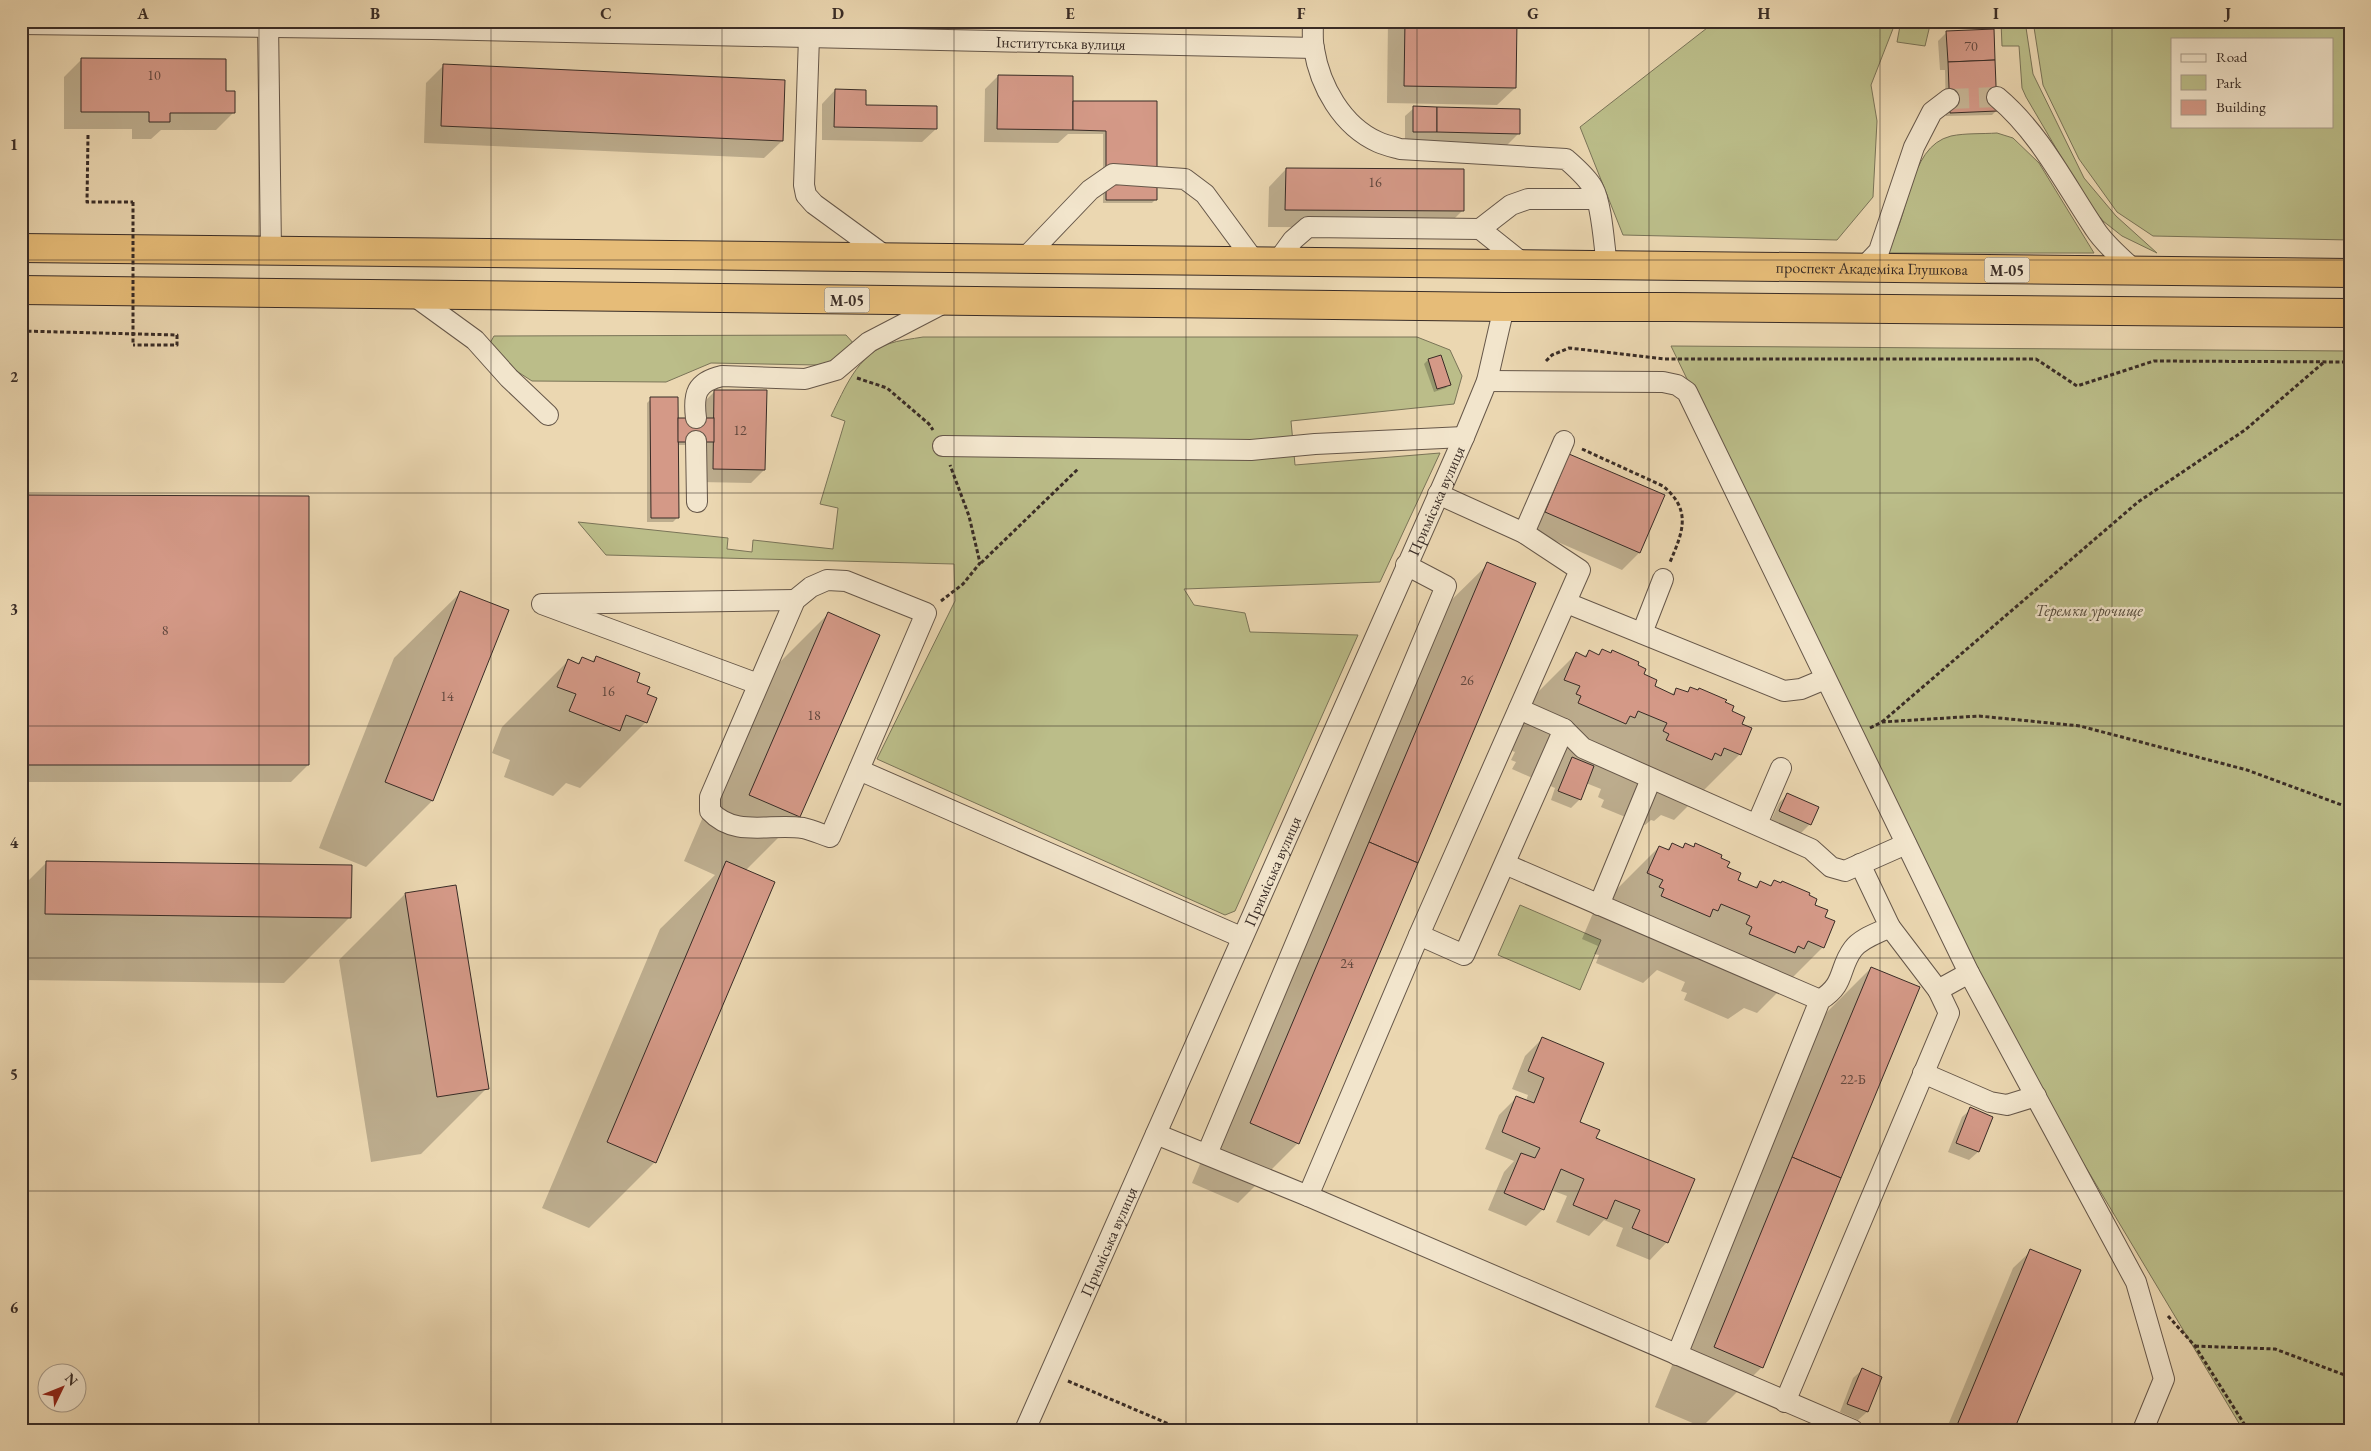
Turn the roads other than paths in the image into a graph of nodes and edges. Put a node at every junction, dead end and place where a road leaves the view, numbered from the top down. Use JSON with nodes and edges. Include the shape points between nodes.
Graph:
{"nodes":[{"id":1,"x":1313,"y":21,"type":"edge"},
{"id":2,"x":21,"y":24,"type":"edge"},
{"id":3,"x":268,"y":24,"type":"edge"},
{"id":4,"x":727,"y":29,"type":"edge"},
{"id":5,"x":809,"y":38,"type":"junction"},
{"id":6,"x":1314,"y":48,"type":"junction"},
{"id":7,"x":1997,"y":97,"type":"tunnel mouth"},
{"id":8,"x":1949,"y":99,"type":"tunnel mouth"},
{"id":9,"x":1597,"y":200,"type":"junction"},
{"id":10,"x":1480,"y":229,"type":"junction"},
{"id":11,"x":21,"y":248,"type":"edge"},
{"id":12,"x":271,"y":251,"type":"junction"},
{"id":13,"x":888,"y":258,"type":"junction"},
{"id":14,"x":1024,"y":258,"type":"junction"},
{"id":15,"x":1266,"y":262,"type":"junction"},
{"id":16,"x":1525,"y":265,"type":"junction"},
{"id":17,"x":1607,"y":266,"type":"junction"},
{"id":18,"x":1862,"y":269,"type":"junction"},
{"id":19,"x":2135,"y":270,"type":"junction"},
{"id":20,"x":2350,"y":273,"type":"edge"},
{"id":21,"x":21,"y":290,"type":"edge"},
{"id":22,"x":413,"y":295,"type":"junction"},
{"id":23,"x":947,"y":301,"type":"junction"},
{"id":24,"x":1504,"y":307,"type":"junction"},
{"id":25,"x":2350,"y":313,"type":"edge"},
{"id":26,"x":1487,"y":381,"type":"junction"},
{"id":27,"x":548,"y":415,"type":"dead end"},
{"id":28,"x":696,"y":418,"type":"dead end"},
{"id":29,"x":1464,"y":437,"type":"junction"},
{"id":30,"x":1564,"y":441,"type":"road end"},
{"id":31,"x":696,"y":442,"type":"dead end"},
{"id":32,"x":943,"y":446,"type":"road end"},
{"id":33,"x":1438,"y":494,"type":"junction"},
{"id":34,"x":696,"y":502,"type":"dead end"},
{"id":35,"x":1524,"y":533,"type":"junction"},
{"id":36,"x":1406,"y":565,"type":"junction"},
{"id":37,"x":1663,"y":579,"type":"road end"},
{"id":38,"x":795,"y":600,"type":"junction"},
{"id":39,"x":1567,"y":603,"type":"junction"},
{"id":40,"x":1642,"y":633,"type":"junction"},
{"id":41,"x":1826,"y":679,"type":"junction"},
{"id":42,"x":758,"y":684,"type":"junction"},
{"id":43,"x":1519,"y":709,"type":"junction"},
{"id":44,"x":1564,"y":729,"type":"junction"},
{"id":45,"x":1781,"y":768,"type":"dead end"},
{"id":46,"x":859,"y":770,"type":"junction"},
{"id":47,"x":1651,"y":779,"type":"junction"},
{"id":48,"x":1757,"y":824,"type":"junction"},
{"id":49,"x":1906,"y":844,"type":"junction"},
{"id":50,"x":1505,"y":864,"type":"junction"},
{"id":51,"x":1860,"y":864,"type":"junction"},
{"id":52,"x":1599,"y":905,"type":"junction"},
{"id":53,"x":1890,"y":927,"type":"junction"},
{"id":54,"x":1419,"y":935,"type":"junction"},
{"id":55,"x":1241,"y":937,"type":"junction"},
{"id":56,"x":1969,"y":973,"type":"junction"},
{"id":57,"x":1938,"y":990,"type":"junction"},
{"id":58,"x":1820,"y":1000,"type":"junction"},
{"id":59,"x":1923,"y":1073,"type":"junction"},
{"id":60,"x":2036,"y":1096,"type":"junction"},
{"id":61,"x":1156,"y":1134,"type":"junction"},
{"id":62,"x":1208,"y":1154,"type":"junction"},
{"id":63,"x":1308,"y":1196,"type":"junction"},
{"id":64,"x":1677,"y":1355,"type":"junction"},
{"id":65,"x":1785,"y":1402,"type":"junction"},
{"id":66,"x":1025,"y":1430,"type":"edge"},
{"id":67,"x":1853,"y":1430,"type":"edge"},
{"id":68,"x":2143,"y":1430,"type":"edge"}],
"edges":[{"from":1,"to":6,"type":"street"},
{"from":2,"to":3,"type":"street","name":"Інститутська вулиця"},
{"from":3,"to":4,"type":"street","name":"Інститутська вулиця"},
{"from":3,"to":12,"type":"street"},
{"from":4,"to":5,"type":"street","name":"Інститутська вулиця"},
{"from":5,"to":6,"type":"street","name":"Інститутська вулиця"},
{"from":5,"to":13,"type":"street","via":[[806,195]]},
{"from":6,"to":9,"type":"street","via":[[1324,82],[1336,107],[1353,126],[1378,142],[1400,149],[1566,159],[1593,188]]},
{"from":7,"to":19,"type":"street","via":[[2034,134],[2096,232]]},
{"from":8,"to":18,"type":"street","via":[[1932,112],[1914,147],[1878,251]]},
{"from":9,"to":10,"type":"street","via":[[1528,200],[1510,205]]},
{"from":9,"to":17,"type":"street"},
{"from":10,"to":15,"type":"street","via":[[1308,227]]},
{"from":10,"to":16,"type":"street"},
{"from":11,"to":12,"type":"highway","number":"М-05"},
{"from":12,"to":13,"type":"highway","number":"М-05"},
{"from":13,"to":14,"type":"highway","number":"М-05"},
{"from":14,"to":15,"type":"highway","number":"М-05"},
{"from":14,"to":15,"type":"street","via":[[1090,190],[1113,174],[1185,179],[1205,194]]},
{"from":15,"to":16,"type":"highway","number":"М-05"},
{"from":16,"to":17,"type":"highway","number":"М-05"},
{"from":17,"to":18,"type":"highway","name":"проспект Академіка Глушкова","number":"М-05"},
{"from":18,"to":19,"type":"highway","name":"проспект Академіка Глушкова","number":"М-05"},
{"from":19,"to":20,"type":"highway","name":"проспект Академіка Глушкова","number":"М-05"},
{"from":21,"to":22,"type":"highway","number":"М-05"},
{"from":22,"to":23,"type":"highway","number":"М-05"},
{"from":22,"to":27,"type":"street","via":[[475,340]]},
{"from":23,"to":24,"type":"highway","number":"М-05"},
{"from":23,"to":28,"type":"street","via":[[869,342],[836,370],[805,379],[722,376],[711,379],[695,394]]},
{"from":24,"to":25,"type":"highway","number":"М-05"},
{"from":24,"to":26,"type":"street","name":"Приміська вулиця"},
{"from":26,"to":29,"type":"street","name":"Приміська вулиця"},
{"from":26,"to":41,"type":"street","via":[[1663,382],[1677,385],[1687,392]]},
{"from":29,"to":32,"type":"street","via":[[1250,450]]},
{"from":29,"to":33,"type":"street","name":"Приміська вулиця"},
{"from":30,"to":35,"type":"street"},
{"from":31,"to":34,"type":"street"},
{"from":33,"to":35,"type":"street"},
{"from":33,"to":36,"type":"street","name":"Приміська вулиця"},
{"from":35,"to":39,"type":"street","via":[[1580,570]]},
{"from":36,"to":55,"type":"street","name":"Приміська вулиця"},
{"from":36,"to":62,"type":"street","via":[[1446,586]]},
{"from":37,"to":40,"type":"street"},
{"from":38,"to":42,"type":"street"},
{"from":38,"to":42,"type":"street","via":[[542,604]]},
{"from":38,"to":46,"type":"street","via":[[811,587],[827,580],[846,581],[926,612]]},
{"from":39,"to":40,"type":"street"},
{"from":39,"to":43,"type":"street"},
{"from":40,"to":41,"type":"street","via":[[1784,691],[1801,689]]},
{"from":41,"to":49,"type":"street"},
{"from":42,"to":46,"type":"street","via":[[710,797],[710,811],[720,821],[733,826],[804,828],[830,837]]},
{"from":43,"to":44,"type":"street"},
{"from":43,"to":54,"type":"street"},
{"from":44,"to":47,"type":"street","via":[[1583,748]]},
{"from":44,"to":50,"type":"street"},
{"from":45,"to":48,"type":"street"},
{"from":46,"to":55,"type":"street"},
{"from":47,"to":48,"type":"street"},
{"from":47,"to":52,"type":"street"},
{"from":48,"to":51,"type":"street","via":[[1810,849],[1831,867],[1845,871]]},
{"from":49,"to":51,"type":"street"},
{"from":49,"to":56,"type":"street"},
{"from":50,"to":52,"type":"street"},
{"from":50,"to":54,"type":"street","via":[[1464,955]]},
{"from":51,"to":53,"type":"street"},
{"from":52,"to":58,"type":"street"},
{"from":53,"to":57,"type":"street"},
{"from":53,"to":58,"type":"street","via":[[1852,950],[1839,982]]},
{"from":54,"to":63,"type":"street"},
{"from":55,"to":61,"type":"street","name":"Приміська вулиця"},
{"from":56,"to":57,"type":"street"},
{"from":56,"to":60,"type":"street"},
{"from":57,"to":59,"type":"street","via":[[1949,1013]]},
{"from":58,"to":64,"type":"street"},
{"from":59,"to":60,"type":"street","via":[[2007,1105]]},
{"from":59,"to":65,"type":"street"},
{"from":60,"to":68,"type":"street","via":[[2136,1282],[2164,1379]]},
{"from":61,"to":62,"type":"street"},
{"from":61,"to":66,"type":"street","name":"Приміська вулиця"},
{"from":62,"to":63,"type":"street"},
{"from":63,"to":64,"type":"street"},
{"from":64,"to":65,"type":"street"},
{"from":65,"to":67,"type":"street"}]}
